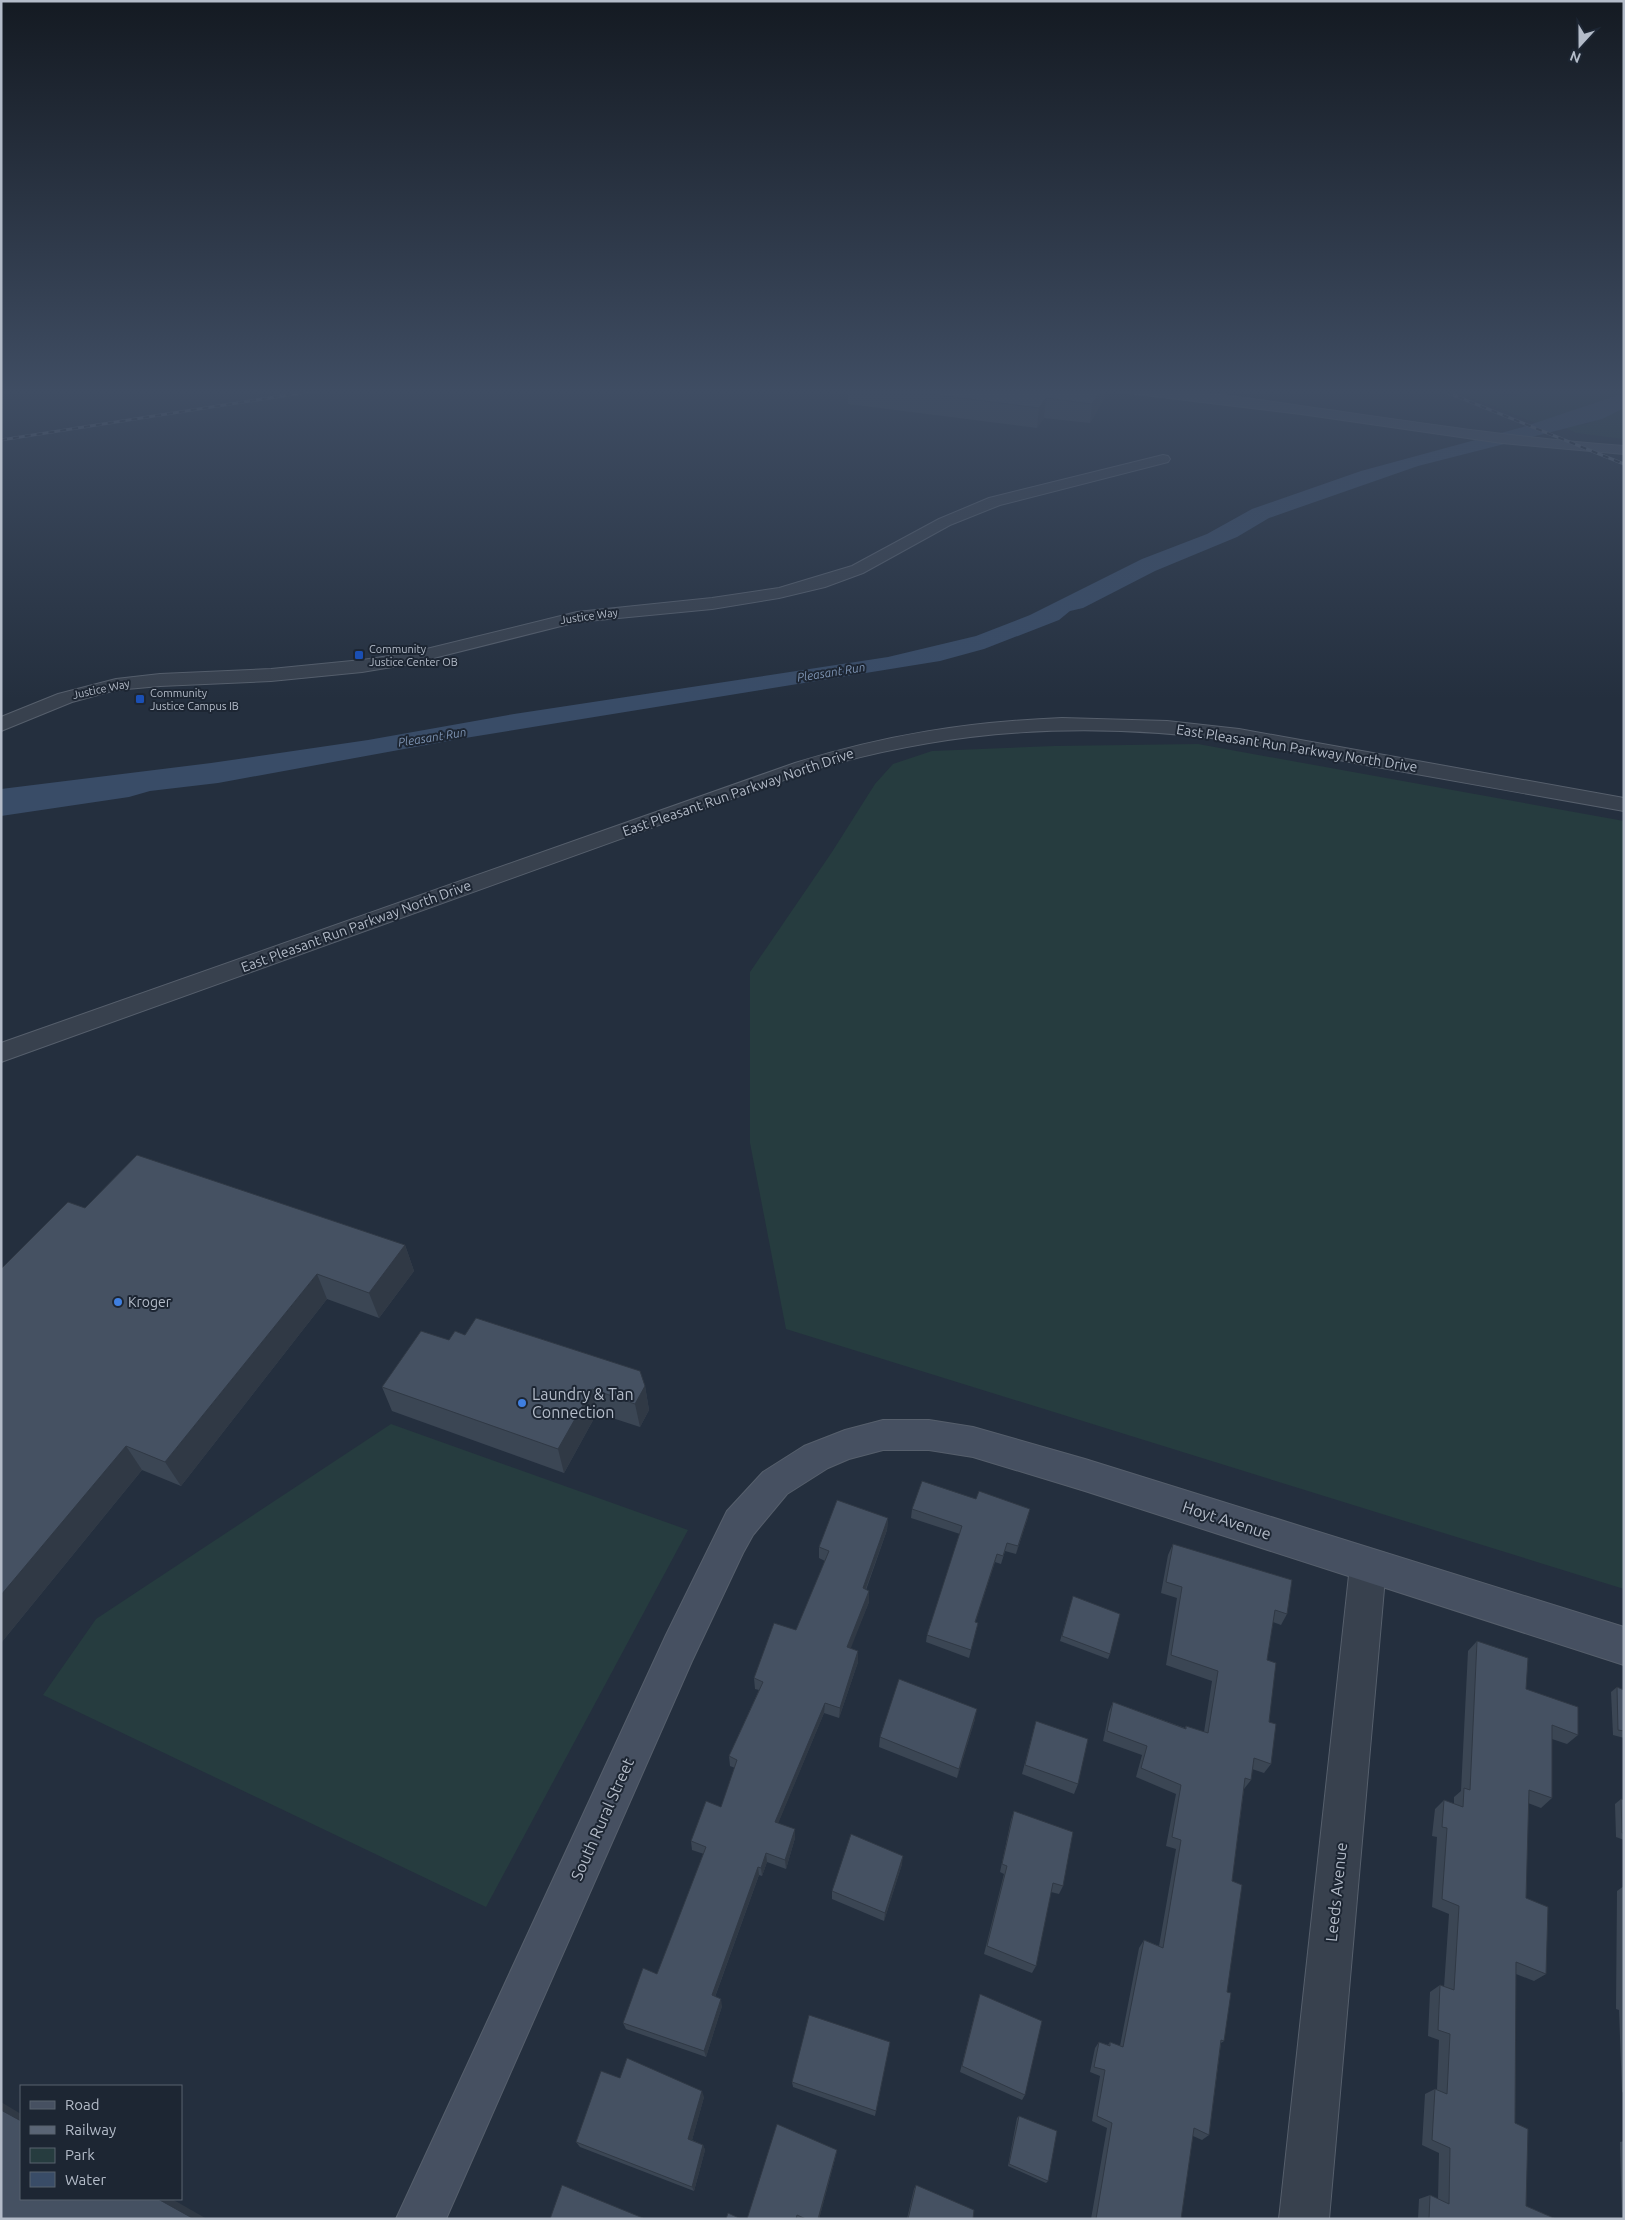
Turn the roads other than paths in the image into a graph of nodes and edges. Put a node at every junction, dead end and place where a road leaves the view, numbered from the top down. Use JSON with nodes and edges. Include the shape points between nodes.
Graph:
{"nodes":[{"id":1,"x":1029,"y":492,"type":"edge"},
{"id":2,"x":1,"y":725,"type":"edge"},
{"id":3,"x":1624,"y":805,"type":"edge"},
{"id":4,"x":1,"y":1053,"type":"edge"},
{"id":5,"x":826,"y":1453,"type":"joint"},
{"id":6,"x":1368,"y":1566,"type":"junction"},
{"id":7,"x":1624,"y":1646,"type":"edge"},
{"id":8,"x":421,"y":2219,"type":"edge"},
{"id":9,"x":1304,"y":2219,"type":"edge"}],
"edges":[{"from":1,"to":2,"type":"street","name":"Justice Way","via":[[988,504],[933,527],[869,564],[838,577],[784,592],[550,622],[430,654],[364,666],[248,677],[132,682],[71,695]]},
{"from":3,"to":4,"type":"street","name":"East Pleasant Run Parkway North Drive","via":[[1240,736],[1160,726],[1032,724],[928,735],[820,761]]},
{"from":5,"to":6,"type":"main road","name":"Hoyt Avenue","via":[[883,1435],[929,1435],[973,1442]]},
{"from":5,"to":8,"type":"main road","name":"South Rural Street","via":[[801,1464],[775,1483],[740,1523],[730,1541]]},
{"from":6,"to":7,"type":"main road","name":"Hoyt Avenue"},
{"from":6,"to":9,"type":"street","name":"Leeds Avenue"}]}
